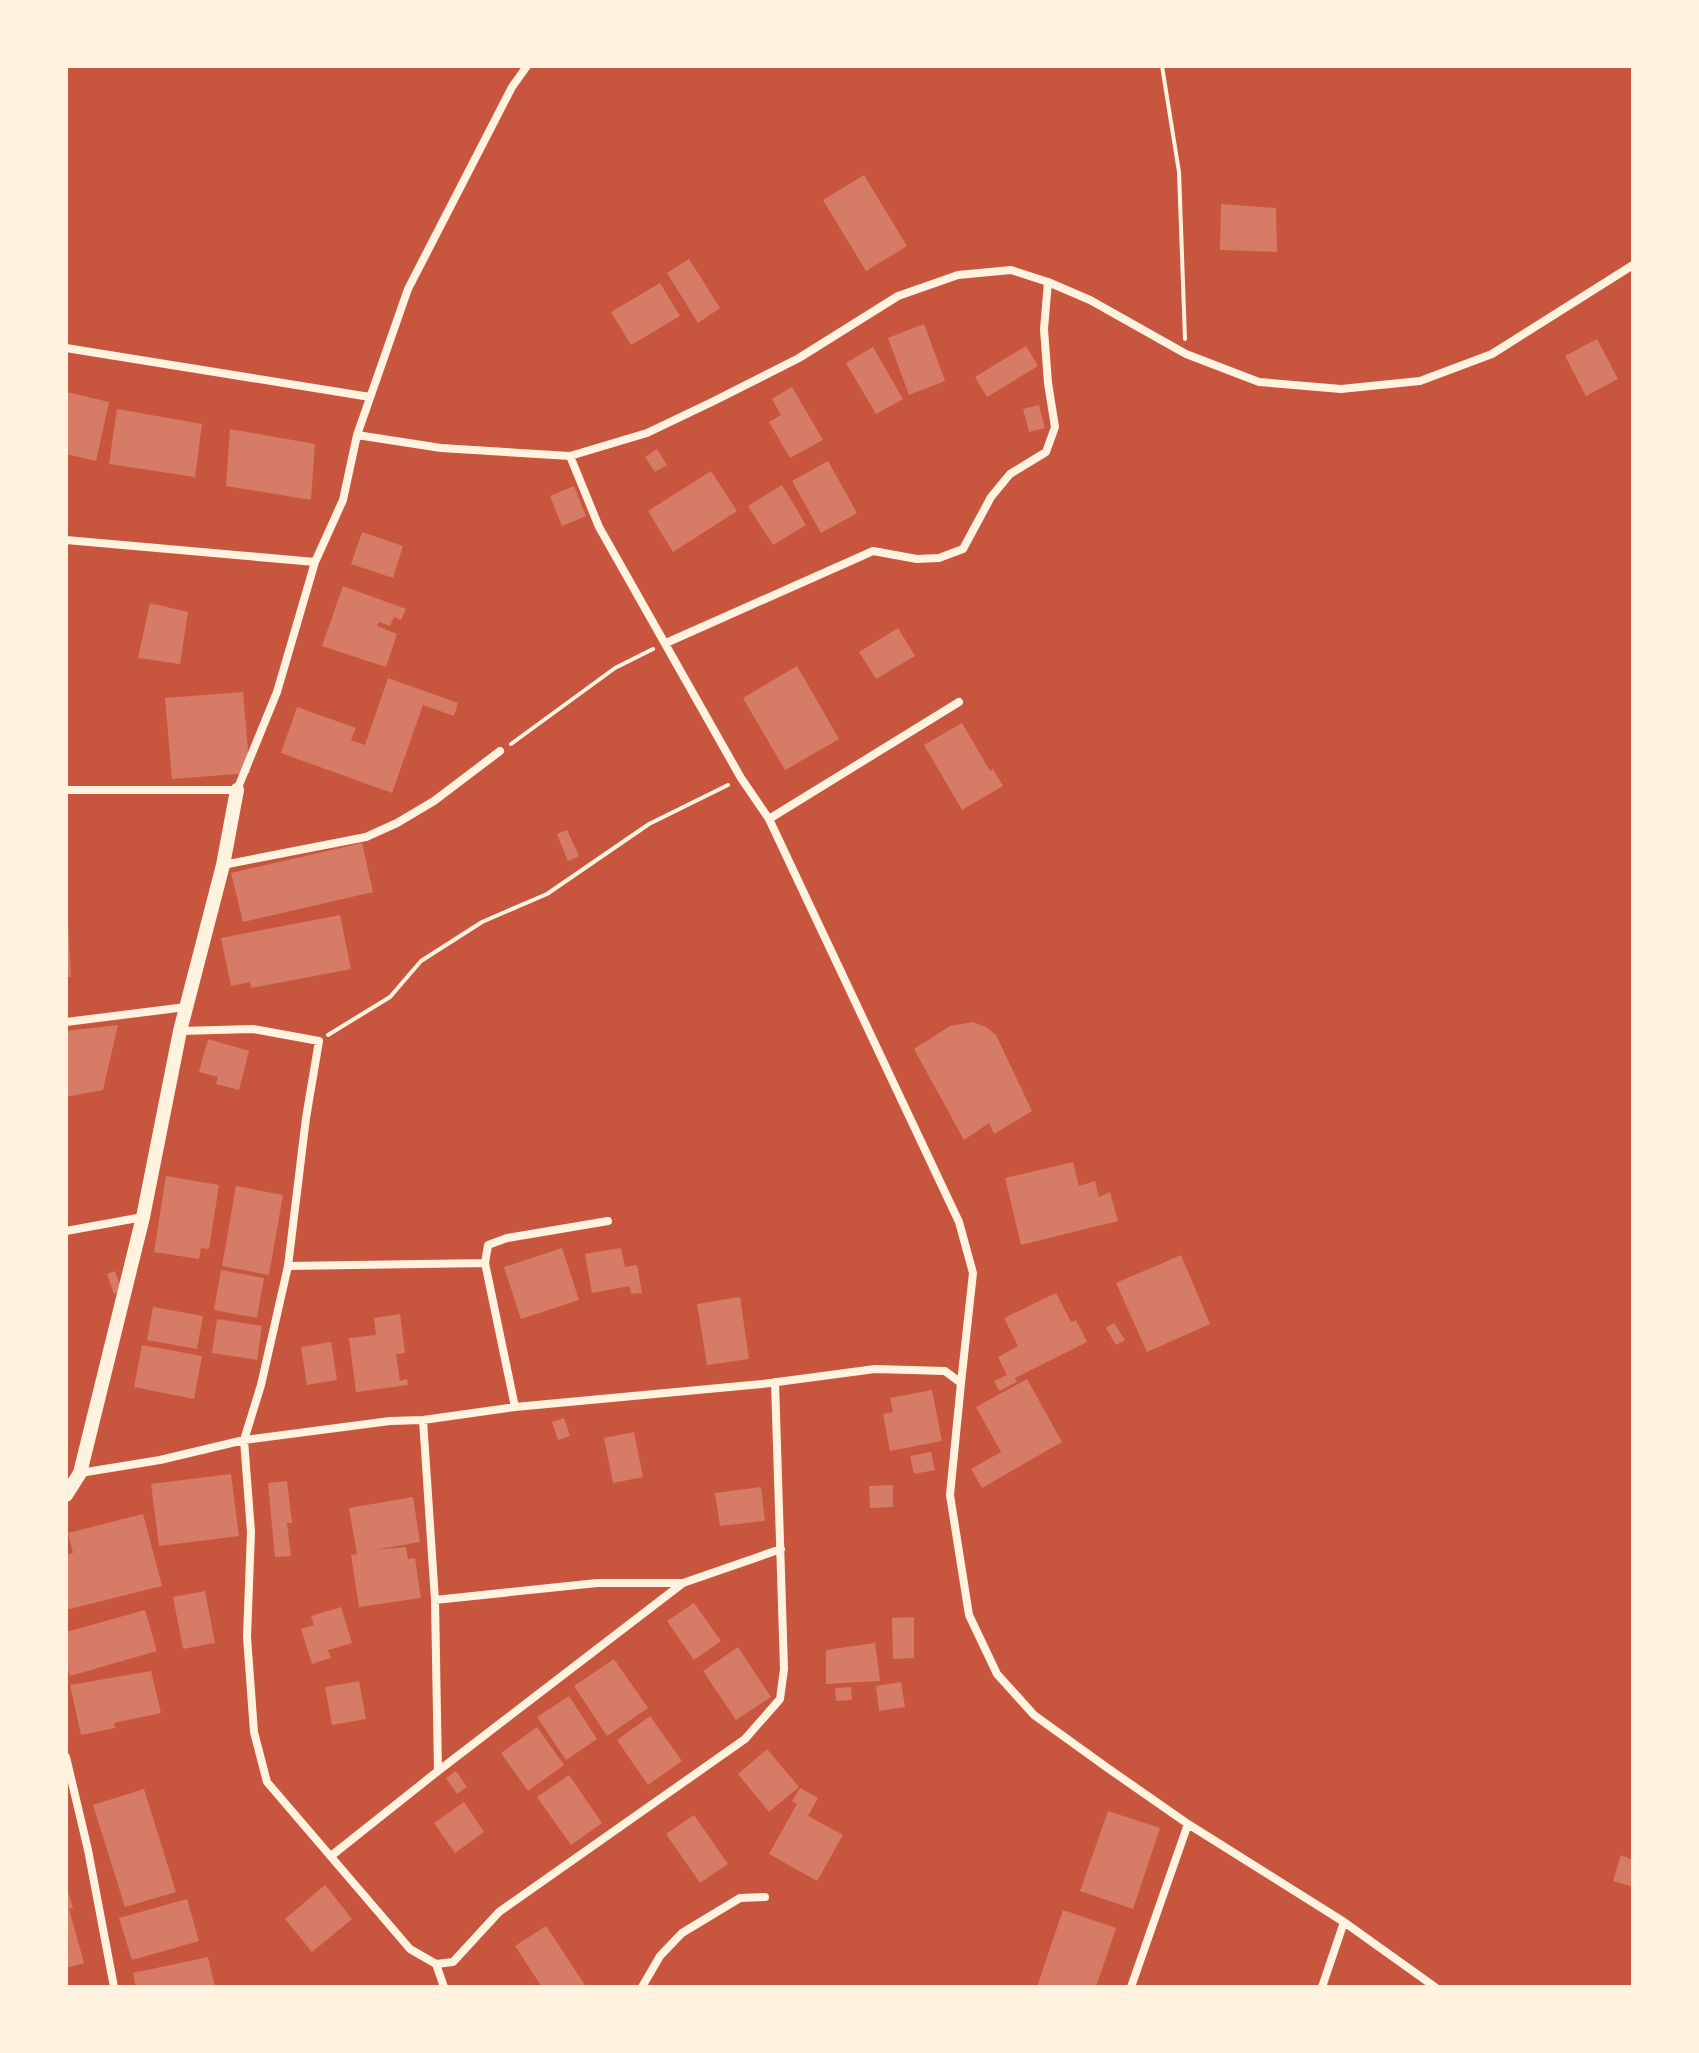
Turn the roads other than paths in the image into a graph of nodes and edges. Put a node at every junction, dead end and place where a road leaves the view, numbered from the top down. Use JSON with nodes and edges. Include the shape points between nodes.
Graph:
{"nodes":[{"id":1,"x":527,"y":66,"type":"edge"},
{"id":2,"x":1633,"y":265,"type":"edge"},
{"id":3,"x":1048,"y":282,"type":"junction"},
{"id":4,"x":66,"y":348,"type":"edge"},
{"id":5,"x":370,"y":397,"type":"junction"},
{"id":6,"x":357,"y":435,"type":"junction"},
{"id":7,"x":570,"y":456,"type":"junction"},
{"id":8,"x":66,"y":540,"type":"edge"},
{"id":9,"x":315,"y":562,"type":"junction"},
{"id":10,"x":666,"y":643,"type":"junction"},
{"id":11,"x":959,"y":702,"type":"dead end"},
{"id":12,"x":500,"y":751,"type":"road end"},
{"id":13,"x":66,"y":790,"type":"edge"},
{"id":14,"x":237,"y":790,"type":"junction"},
{"id":15,"x":769,"y":819,"type":"junction"},
{"id":16,"x":223,"y":865,"type":"junction"},
{"id":17,"x":186,"y":1007,"type":"junction"},
{"id":18,"x":66,"y":1022,"type":"edge"},
{"id":19,"x":180,"y":1031,"type":"junction"},
{"id":20,"x":143,"y":1217,"type":"junction"},
{"id":21,"x":608,"y":1221,"type":"dead end"},
{"id":22,"x":66,"y":1231,"type":"edge"},
{"id":23,"x":485,"y":1263,"type":"junction"},
{"id":24,"x":288,"y":1266,"type":"junction"},
{"id":25,"x":775,"y":1382,"type":"junction"},
{"id":26,"x":961,"y":1383,"type":"junction"},
{"id":27,"x":515,"y":1407,"type":"junction"},
{"id":28,"x":423,"y":1420,"type":"junction"},
{"id":29,"x":244,"y":1440,"type":"junction"},
{"id":30,"x":80,"y":1473,"type":"junction"},
{"id":31,"x":66,"y":1495,"type":"edge"},
{"id":32,"x":781,"y":1549,"type":"junction"},
{"id":33,"x":683,"y":1583,"type":"junction"},
{"id":34,"x":435,"y":1600,"type":"junction"},
{"id":35,"x":66,"y":1757,"type":"edge"},
{"id":36,"x":438,"y":1771,"type":"junction"},
{"id":37,"x":1188,"y":1824,"type":"junction"},
{"id":38,"x":331,"y":1856,"type":"junction"},
{"id":39,"x":765,"y":1897,"type":"dead end"},
{"id":40,"x":1344,"y":1922,"type":"junction"},
{"id":41,"x":436,"y":1964,"type":"junction"},
{"id":42,"x":114,"y":1987,"type":"edge"},
{"id":43,"x":444,"y":1987,"type":"edge"},
{"id":44,"x":642,"y":1987,"type":"edge"},
{"id":45,"x":1131,"y":1987,"type":"edge"},
{"id":46,"x":1322,"y":1987,"type":"edge"},
{"id":47,"x":1435,"y":1987,"type":"edge"}],
"edges":[{"from":1,"to":5,"type":"street","via":[[408,289]]},
{"from":2,"to":3,"type":"street","via":[[1492,354],[1420,381],[1341,389],[1259,382],[1186,354]]},
{"from":3,"to":7,"type":"street","via":[[1011,270],[958,275],[898,296],[799,358],[714,401],[647,433]]},
{"from":3,"to":10,"type":"street","via":[[1044,329],[1055,427],[1046,452],[1010,474],[991,497],[963,549],[917,559],[873,551]]},
{"from":4,"to":5,"type":"street"},
{"from":5,"to":6,"type":"street"},
{"from":6,"to":7,"type":"street","via":[[441,448]]},
{"from":6,"to":9,"type":"street","via":[[343,500]]},
{"from":7,"to":10,"type":"street","via":[[599,527]]},
{"from":8,"to":9,"type":"street"},
{"from":9,"to":14,"type":"street","via":[[277,692]]},
{"from":10,"to":15,"type":"street"},
{"from":11,"to":15,"type":"street"},
{"from":12,"to":16,"type":"street","via":[[434,801],[366,837]]},
{"from":13,"to":14,"type":"street"},
{"from":14,"to":16,"type":"street"},
{"from":15,"to":26,"type":"street","via":[[959,1222],[973,1273]]},
{"from":16,"to":17,"type":"street"},
{"from":17,"to":18,"type":"street"},
{"from":17,"to":19,"type":"street"},
{"from":19,"to":20,"type":"street"},
{"from":19,"to":24,"type":"street","via":[[253,1029],[319,1041]]},
{"from":20,"to":22,"type":"street"},
{"from":20,"to":30,"type":"street"},
{"from":21,"to":23,"type":"street","via":[[507,1238],[488,1245]]},
{"from":23,"to":24,"type":"street"},
{"from":23,"to":27,"type":"street"},
{"from":24,"to":29,"type":"street"},
{"from":25,"to":26,"type":"street","via":[[875,1369],[945,1371]]},
{"from":25,"to":27,"type":"street"},
{"from":25,"to":32,"type":"street"},
{"from":26,"to":37,"type":"street","via":[[950,1495],[969,1615],[997,1674],[1034,1715]]},
{"from":27,"to":28,"type":"street"},
{"from":28,"to":29,"type":"street"},
{"from":28,"to":34,"type":"street"},
{"from":29,"to":30,"type":"street"},
{"from":29,"to":38,"type":"street","via":[[254,1732],[267,1782]]},
{"from":30,"to":31,"type":"street"},
{"from":32,"to":33,"type":"street"},
{"from":32,"to":41,"type":"street","via":[[780,1699],[745,1739],[499,1912],[453,1962]]},
{"from":33,"to":34,"type":"street","via":[[597,1583]]},
{"from":33,"to":36,"type":"street"},
{"from":34,"to":36,"type":"street"},
{"from":35,"to":42,"type":"street"},
{"from":36,"to":38,"type":"street"},
{"from":37,"to":40,"type":"street"},
{"from":37,"to":45,"type":"street"},
{"from":38,"to":41,"type":"street","via":[[410,1949]]},
{"from":39,"to":44,"type":"street","via":[[740,1898],[682,1933]]},
{"from":40,"to":46,"type":"street"},
{"from":40,"to":47,"type":"street"},
{"from":41,"to":43,"type":"street"}]}
